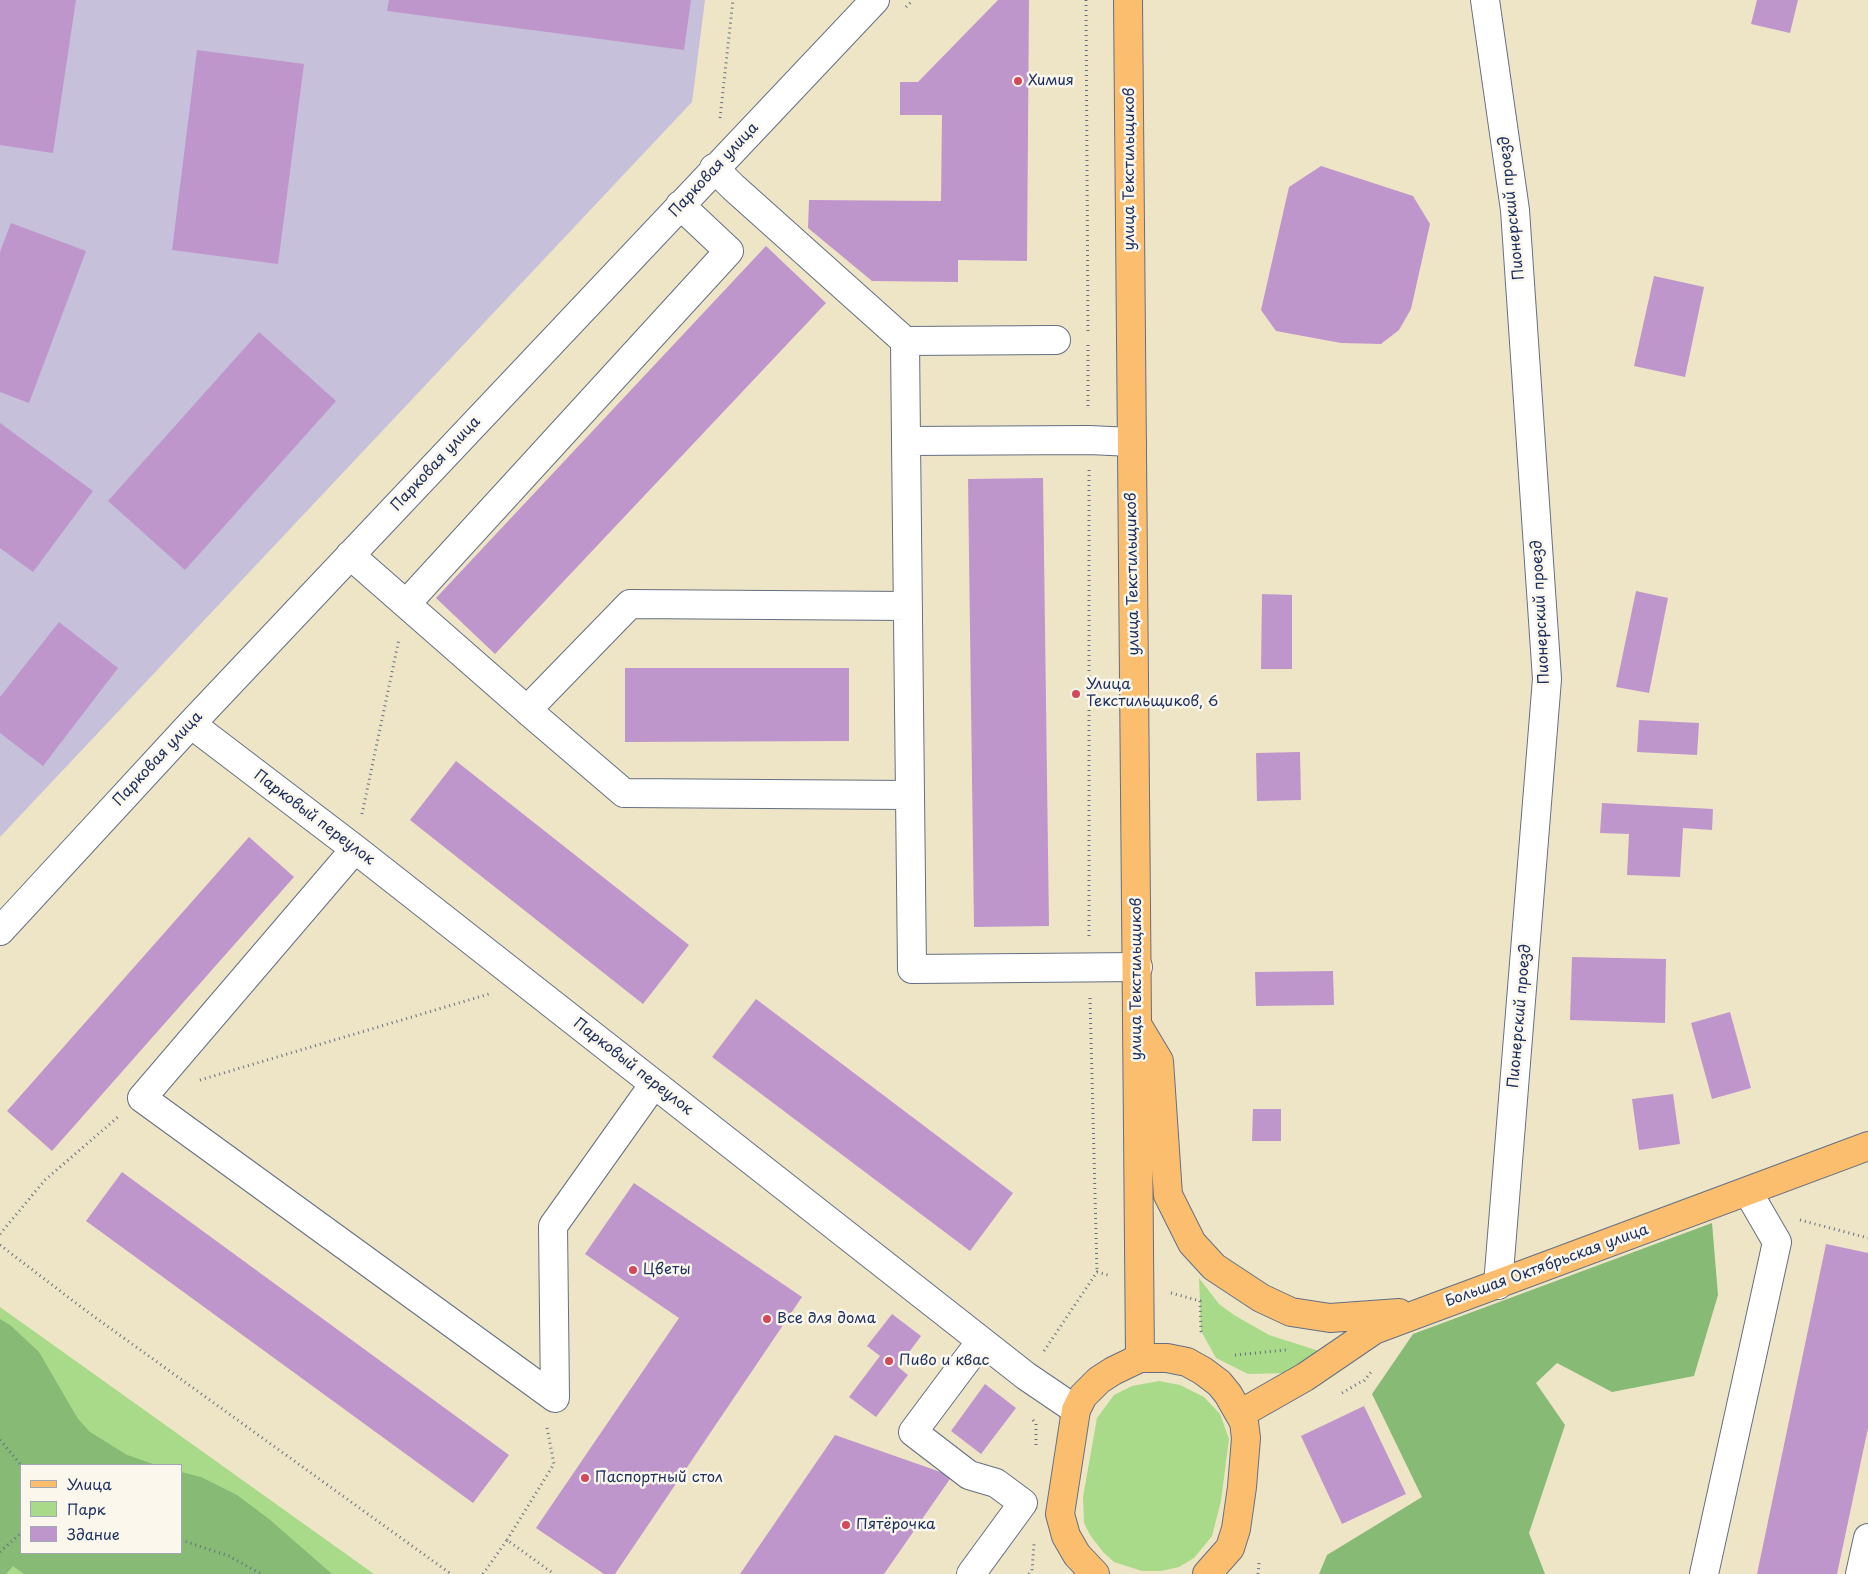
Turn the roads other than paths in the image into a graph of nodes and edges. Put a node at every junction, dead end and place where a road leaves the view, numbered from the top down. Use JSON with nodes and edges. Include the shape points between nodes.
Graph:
{"nodes":[{"id":1,"x":875,"y":0,"type":"edge"},
{"id":2,"x":1128,"y":0,"type":"edge"},
{"id":3,"x":1484,"y":0,"type":"edge"},
{"id":4,"x":714,"y":168,"type":"junction"},
{"id":5,"x":680,"y":205,"type":"junction"},
{"id":6,"x":1056,"y":340,"type":"dead end"},
{"id":7,"x":905,"y":342,"type":"junction"},
{"id":8,"x":906,"y":441,"type":"junction"},
{"id":9,"x":1132,"y":442,"type":"junction"},
{"id":10,"x":350,"y":555,"type":"junction"},
{"id":11,"x":406,"y":604,"type":"junction"},
{"id":12,"x":908,"y":606,"type":"junction"},
{"id":13,"x":528,"y":710,"type":"junction"},
{"id":14,"x":191,"y":724,"type":"junction"},
{"id":15,"x":910,"y":795,"type":"junction"},
{"id":16,"x":355,"y":849,"type":"junction"},
{"id":17,"x":0,"y":931,"type":"edge"},
{"id":18,"x":1138,"y":967,"type":"junction"},
{"id":19,"x":1138,"y":1025,"type":"junction"},
{"id":20,"x":654,"y":1084,"type":"junction"},
{"id":21,"x":1868,"y":1147,"type":"edge"},
{"id":22,"x":1748,"y":1192,"type":"junction"},
{"id":23,"x":1498,"y":1285,"type":"junction"},
{"id":24,"x":1425,"y":1312,"type":"junction"},
{"id":25,"x":981,"y":1340,"type":"junction"},
{"id":26,"x":1140,"y":1358,"type":"junction"},
{"id":27,"x":1076,"y":1410,"type":"junction"},
{"id":28,"x":1240,"y":1414,"type":"junction"},
{"id":29,"x":1868,"y":1538,"type":"edge"},
{"id":30,"x":1087,"y":1572,"type":"edge"},
{"id":31,"x":972,"y":1574,"type":"edge"},
{"id":32,"x":1207,"y":1574,"type":"edge"},
{"id":33,"x":1704,"y":1574,"type":"edge"},
{"id":34,"x":1860,"y":1574,"type":"edge"}],
"edges":[{"from":1,"to":4,"type":"street","name":"Парковая улица"},
{"from":2,"to":9,"type":"main road","name":"улица Текстильщиков"},
{"from":3,"to":23,"type":"street","name":"Пионерский проезд","via":[[1515,210],[1547,679]]},
{"from":4,"to":5,"type":"street","name":"Парковая улица"},
{"from":4,"to":7,"type":"street"},
{"from":5,"to":10,"type":"street","name":"Парковая улица"},
{"from":5,"to":11,"type":"street","via":[[729,251]]},
{"from":6,"to":7,"type":"street"},
{"from":7,"to":8,"type":"street"},
{"from":8,"to":9,"type":"street"},
{"from":8,"to":12,"type":"street"},
{"from":9,"to":18,"type":"main road","name":"улица Текстильщиков"},
{"from":10,"to":11,"type":"street"},
{"from":10,"to":14,"type":"street","name":"Парковая улица"},
{"from":11,"to":13,"type":"street"},
{"from":12,"to":13,"type":"street","via":[[630,604]]},
{"from":12,"to":15,"type":"street"},
{"from":13,"to":15,"type":"street","via":[[624,793]]},
{"from":14,"to":16,"type":"street","name":"Парковый переулок"},
{"from":14,"to":17,"type":"street","name":"Парковая улица"},
{"from":15,"to":18,"type":"street","via":[[912,969]]},
{"from":16,"to":20,"type":"street","name":"Парковый переулок"},
{"from":16,"to":20,"type":"street","via":[[142,1098],[555,1398],[553,1226]]},
{"from":18,"to":19,"type":"main road","name":"улица Текстильщиков"},
{"from":19,"to":24,"type":"main road","via":[[1159,1061],[1168,1195],[1192,1242],[1214,1267],[1261,1298],[1291,1312],[1330,1318]]},
{"from":19,"to":26,"type":"main road","name":"улица Текстильщиков"},
{"from":20,"to":25,"type":"street","name":"Парковый переулок"},
{"from":21,"to":22,"type":"main road","name":"Большая Октябрьская улица"},
{"from":22,"to":23,"type":"main road","name":"Большая Октябрьская улица"},
{"from":22,"to":33,"type":"street","via":[[1777,1242]]},
{"from":23,"to":24,"type":"main road","name":"Большая Октябрьская улица"},
{"from":24,"to":28,"type":"main road","name":"Большая Октябрьская улица","via":[[1374,1330],[1304,1377]]},
{"from":25,"to":27,"type":"street","name":"Парковый переулок"},
{"from":25,"to":31,"type":"street","via":[[913,1432],[969,1475],[996,1483],[1023,1503]]},
{"from":26,"to":27,"type":"main road","via":[[1099,1380],[1083,1396]]},
{"from":26,"to":28,"type":"main road","via":[[1187,1362],[1219,1383]]},
{"from":27,"to":30,"type":"main road","via":[[1060,1514],[1066,1536]]},
{"from":28,"to":32,"type":"main road","via":[[1246,1438],[1236,1529],[1230,1548]]},
{"from":29,"to":34,"type":"street"}]}
